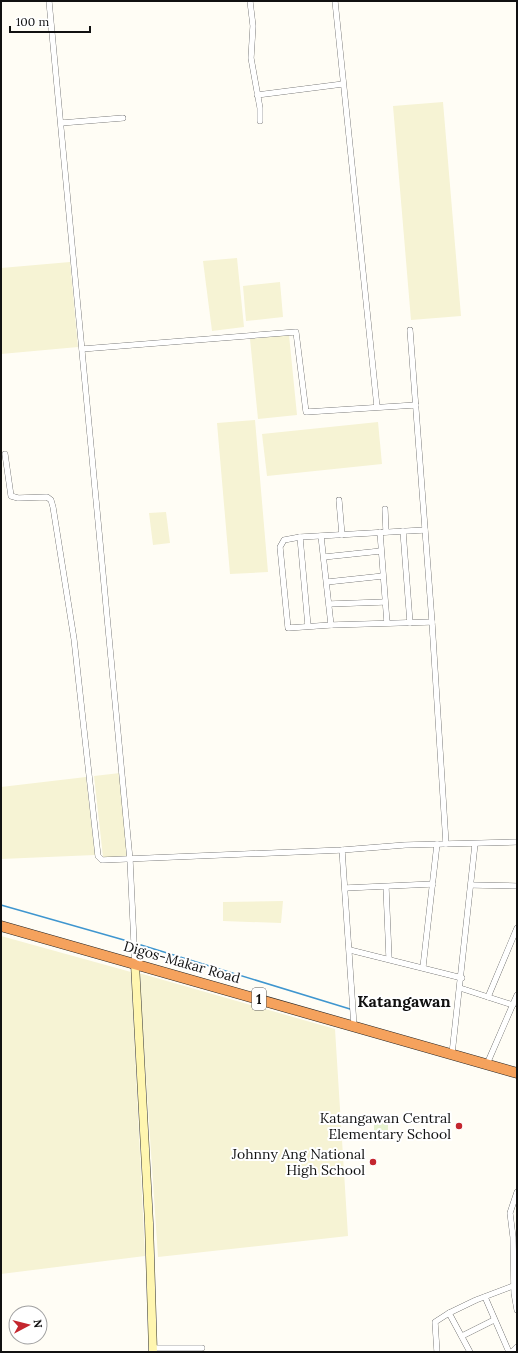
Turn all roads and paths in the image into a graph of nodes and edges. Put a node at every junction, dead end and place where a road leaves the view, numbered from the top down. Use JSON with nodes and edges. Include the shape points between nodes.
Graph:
{"nodes":[{"id":1,"x":49,"y":1,"type":"edge"},
{"id":2,"x":250,"y":1,"type":"edge"},
{"id":3,"x":335,"y":1,"type":"edge"},
{"id":4,"x":343,"y":84,"type":"junction"},
{"id":5,"x":257,"y":95,"type":"junction"},
{"id":6,"x":123,"y":118,"type":"dead end"},
{"id":7,"x":260,"y":121,"type":"dead end"},
{"id":8,"x":61,"y":124,"type":"junction"},
{"id":9,"x":410,"y":330,"type":"dead end"},
{"id":10,"x":82,"y":349,"type":"junction"},
{"id":11,"x":416,"y":405,"type":"junction"},
{"id":12,"x":377,"y":408,"type":"junction"},
{"id":13,"x":5,"y":454,"type":"dead end"},
{"id":14,"x":339,"y":500,"type":"dead end"},
{"id":15,"x":385,"y":509,"type":"dead end"},
{"id":16,"x":425,"y":530,"type":"junction"},
{"id":17,"x":403,"y":531,"type":"junction"},
{"id":18,"x":383,"y":532,"type":"junction"},
{"id":19,"x":342,"y":535,"type":"junction"},
{"id":20,"x":321,"y":536,"type":"junction"},
{"id":21,"x":300,"y":537,"type":"junction"},
{"id":22,"x":381,"y":551,"type":"junction"},
{"id":23,"x":324,"y":557,"type":"junction"},
{"id":24,"x":383,"y":576,"type":"junction"},
{"id":25,"x":327,"y":582,"type":"junction"},
{"id":26,"x":385,"y":602,"type":"junction"},
{"id":27,"x":329,"y":604,"type":"junction"},
{"id":28,"x":432,"y":622,"type":"junction"},
{"id":29,"x":387,"y":623,"type":"junction"},
{"id":30,"x":410,"y":623,"type":"junction"},
{"id":31,"x":331,"y":625,"type":"junction"},
{"id":32,"x":308,"y":626,"type":"junction"},
{"id":33,"x":517,"y":842,"type":"edge"},
{"id":34,"x":437,"y":844,"type":"junction"},
{"id":35,"x":446,"y":844,"type":"junction"},
{"id":36,"x":475,"y":844,"type":"junction"},
{"id":37,"x":342,"y":850,"type":"junction"},
{"id":38,"x":130,"y":860,"type":"junction"},
{"id":39,"x":433,"y":884,"type":"junction"},
{"id":40,"x":471,"y":885,"type":"junction"},
{"id":41,"x":517,"y":886,"type":"edge"},
{"id":42,"x":386,"y":887,"type":"junction"},
{"id":43,"x":346,"y":888,"type":"junction"},
{"id":44,"x":1,"y":926,"type":"edge"},
{"id":45,"x":517,"y":928,"type":"edge"},
{"id":46,"x":350,"y":950,"type":"junction"},
{"id":47,"x":389,"y":958,"type":"junction"},
{"id":48,"x":135,"y":964,"type":"junction"},
{"id":49,"x":424,"y":967,"type":"junction"},
{"id":50,"x":462,"y":978,"type":"junction"},
{"id":51,"x":460,"y":988,"type":"junction"},
{"id":52,"x":517,"y":995,"type":"edge"},
{"id":53,"x":488,"y":997,"type":"junction"},
{"id":54,"x":513,"y":1005,"type":"junction"},
{"id":55,"x":354,"y":1026,"type":"junction"},
{"id":56,"x":452,"y":1054,"type":"junction"},
{"id":57,"x":487,"y":1064,"type":"junction"},
{"id":58,"x":517,"y":1073,"type":"edge"},
{"id":59,"x":516,"y":1196,"type":"edge"},
{"id":60,"x":515,"y":1277,"type":"edge"},
{"id":61,"x":513,"y":1286,"type":"junction"},
{"id":62,"x":485,"y":1297,"type":"junction"},
{"id":63,"x":517,"y":1310,"type":"edge"},
{"id":64,"x":450,"y":1313,"type":"junction"},
{"id":65,"x":494,"y":1320,"type":"junction"},
{"id":66,"x":462,"y":1336,"type":"junction"},
{"id":67,"x":517,"y":1347,"type":"edge"},
{"id":68,"x":202,"y":1348,"type":"dead end"},
{"id":69,"x":153,"y":1350,"type":"edge"},
{"id":70,"x":437,"y":1352,"type":"edge"},
{"id":71,"x":470,"y":1352,"type":"edge"},
{"id":72,"x":508,"y":1352,"type":"edge"},
{"id":73,"x":512,"y":1352,"type":"edge"}],
"edges":[{"from":1,"to":8,"type":"street"},
{"from":2,"to":5,"type":"street","via":[[253,26],[252,58]]},
{"from":3,"to":4,"type":"street"},
{"from":4,"to":5,"type":"street"},
{"from":4,"to":12,"type":"street"},
{"from":5,"to":7,"type":"street"},
{"from":6,"to":8,"type":"street"},
{"from":8,"to":10,"type":"street"},
{"from":9,"to":11,"type":"street"},
{"from":10,"to":12,"type":"street","via":[[296,332],[306,412]]},
{"from":10,"to":38,"type":"street"},
{"from":11,"to":12,"type":"street"},
{"from":11,"to":16,"type":"street"},
{"from":13,"to":38,"type":"street","via":[[11,496],[47,497],[53,507],[74,638],[98,856],[102,860]]},
{"from":14,"to":19,"type":"street"},
{"from":15,"to":18,"type":"street"},
{"from":16,"to":17,"type":"street"},
{"from":16,"to":28,"type":"street"},
{"from":17,"to":18,"type":"street"},
{"from":17,"to":30,"type":"street"},
{"from":18,"to":19,"type":"street"},
{"from":18,"to":22,"type":"street"},
{"from":19,"to":20,"type":"street"},
{"from":20,"to":21,"type":"street"},
{"from":20,"to":23,"type":"street"},
{"from":21,"to":32,"type":"street"},
{"from":21,"to":32,"type":"street","via":[[284,540],[280,547],[286,625],[290,629]]},
{"from":22,"to":23,"type":"street"},
{"from":22,"to":24,"type":"street"},
{"from":23,"to":25,"type":"street"},
{"from":24,"to":25,"type":"street"},
{"from":24,"to":26,"type":"street"},
{"from":25,"to":27,"type":"street"},
{"from":26,"to":27,"type":"street"},
{"from":26,"to":29,"type":"street"},
{"from":27,"to":31,"type":"street"},
{"from":28,"to":30,"type":"street"},
{"from":28,"to":35,"type":"street"},
{"from":29,"to":30,"type":"street"},
{"from":29,"to":31,"type":"street"},
{"from":31,"to":32,"type":"street"},
{"from":33,"to":36,"type":"street"},
{"from":34,"to":35,"type":"street"},
{"from":34,"to":37,"type":"street"},
{"from":34,"to":39,"type":"street"},
{"from":35,"to":36,"type":"street"},
{"from":36,"to":40,"type":"street"},
{"from":37,"to":38,"type":"street"},
{"from":37,"to":43,"type":"street"},
{"from":38,"to":48,"type":"street"},
{"from":39,"to":42,"type":"street"},
{"from":39,"to":49,"type":"street"},
{"from":40,"to":41,"type":"street"},
{"from":40,"to":50,"type":"street"},
{"from":42,"to":43,"type":"street"},
{"from":42,"to":47,"type":"street"},
{"from":43,"to":46,"type":"street"},
{"from":44,"to":48,"type":"highway","name":"Digos-Makar Road","number":"1"},
{"from":45,"to":53,"type":"street"},
{"from":46,"to":47,"type":"street"},
{"from":46,"to":55,"type":"street"},
{"from":47,"to":49,"type":"street"},
{"from":48,"to":55,"type":"highway","name":"Digos-Makar Road","number":"1"},
{"from":48,"to":69,"type":"street","via":[[149,1216]]},
{"from":49,"to":50,"type":"street"},
{"from":50,"to":51,"type":"street"},
{"from":51,"to":53,"type":"street"},
{"from":51,"to":56,"type":"street"},
{"from":52,"to":54,"type":"street"},
{"from":53,"to":54,"type":"street"},
{"from":54,"to":57,"type":"street"},
{"from":55,"to":56,"type":"highway","name":"Digos-Makar Road","number":"1"},
{"from":56,"to":57,"type":"highway","name":"Digos-Makar Road","number":"1"},
{"from":57,"to":58,"type":"highway","name":"Digos-Makar Road","number":"1"},
{"from":59,"to":60,"type":"street","via":[[510,1212]]},
{"from":60,"to":61,"type":"street"},
{"from":61,"to":62,"type":"street"},
{"from":61,"to":63,"type":"street"},
{"from":62,"to":64,"type":"street"},
{"from":62,"to":65,"type":"street"},
{"from":64,"to":66,"type":"street"},
{"from":64,"to":70,"type":"street","via":[[435,1322]]},
{"from":65,"to":66,"type":"street"},
{"from":65,"to":72,"type":"street"},
{"from":66,"to":71,"type":"street"},
{"from":67,"to":73,"type":"street"},
{"from":68,"to":69,"type":"street"}]}
